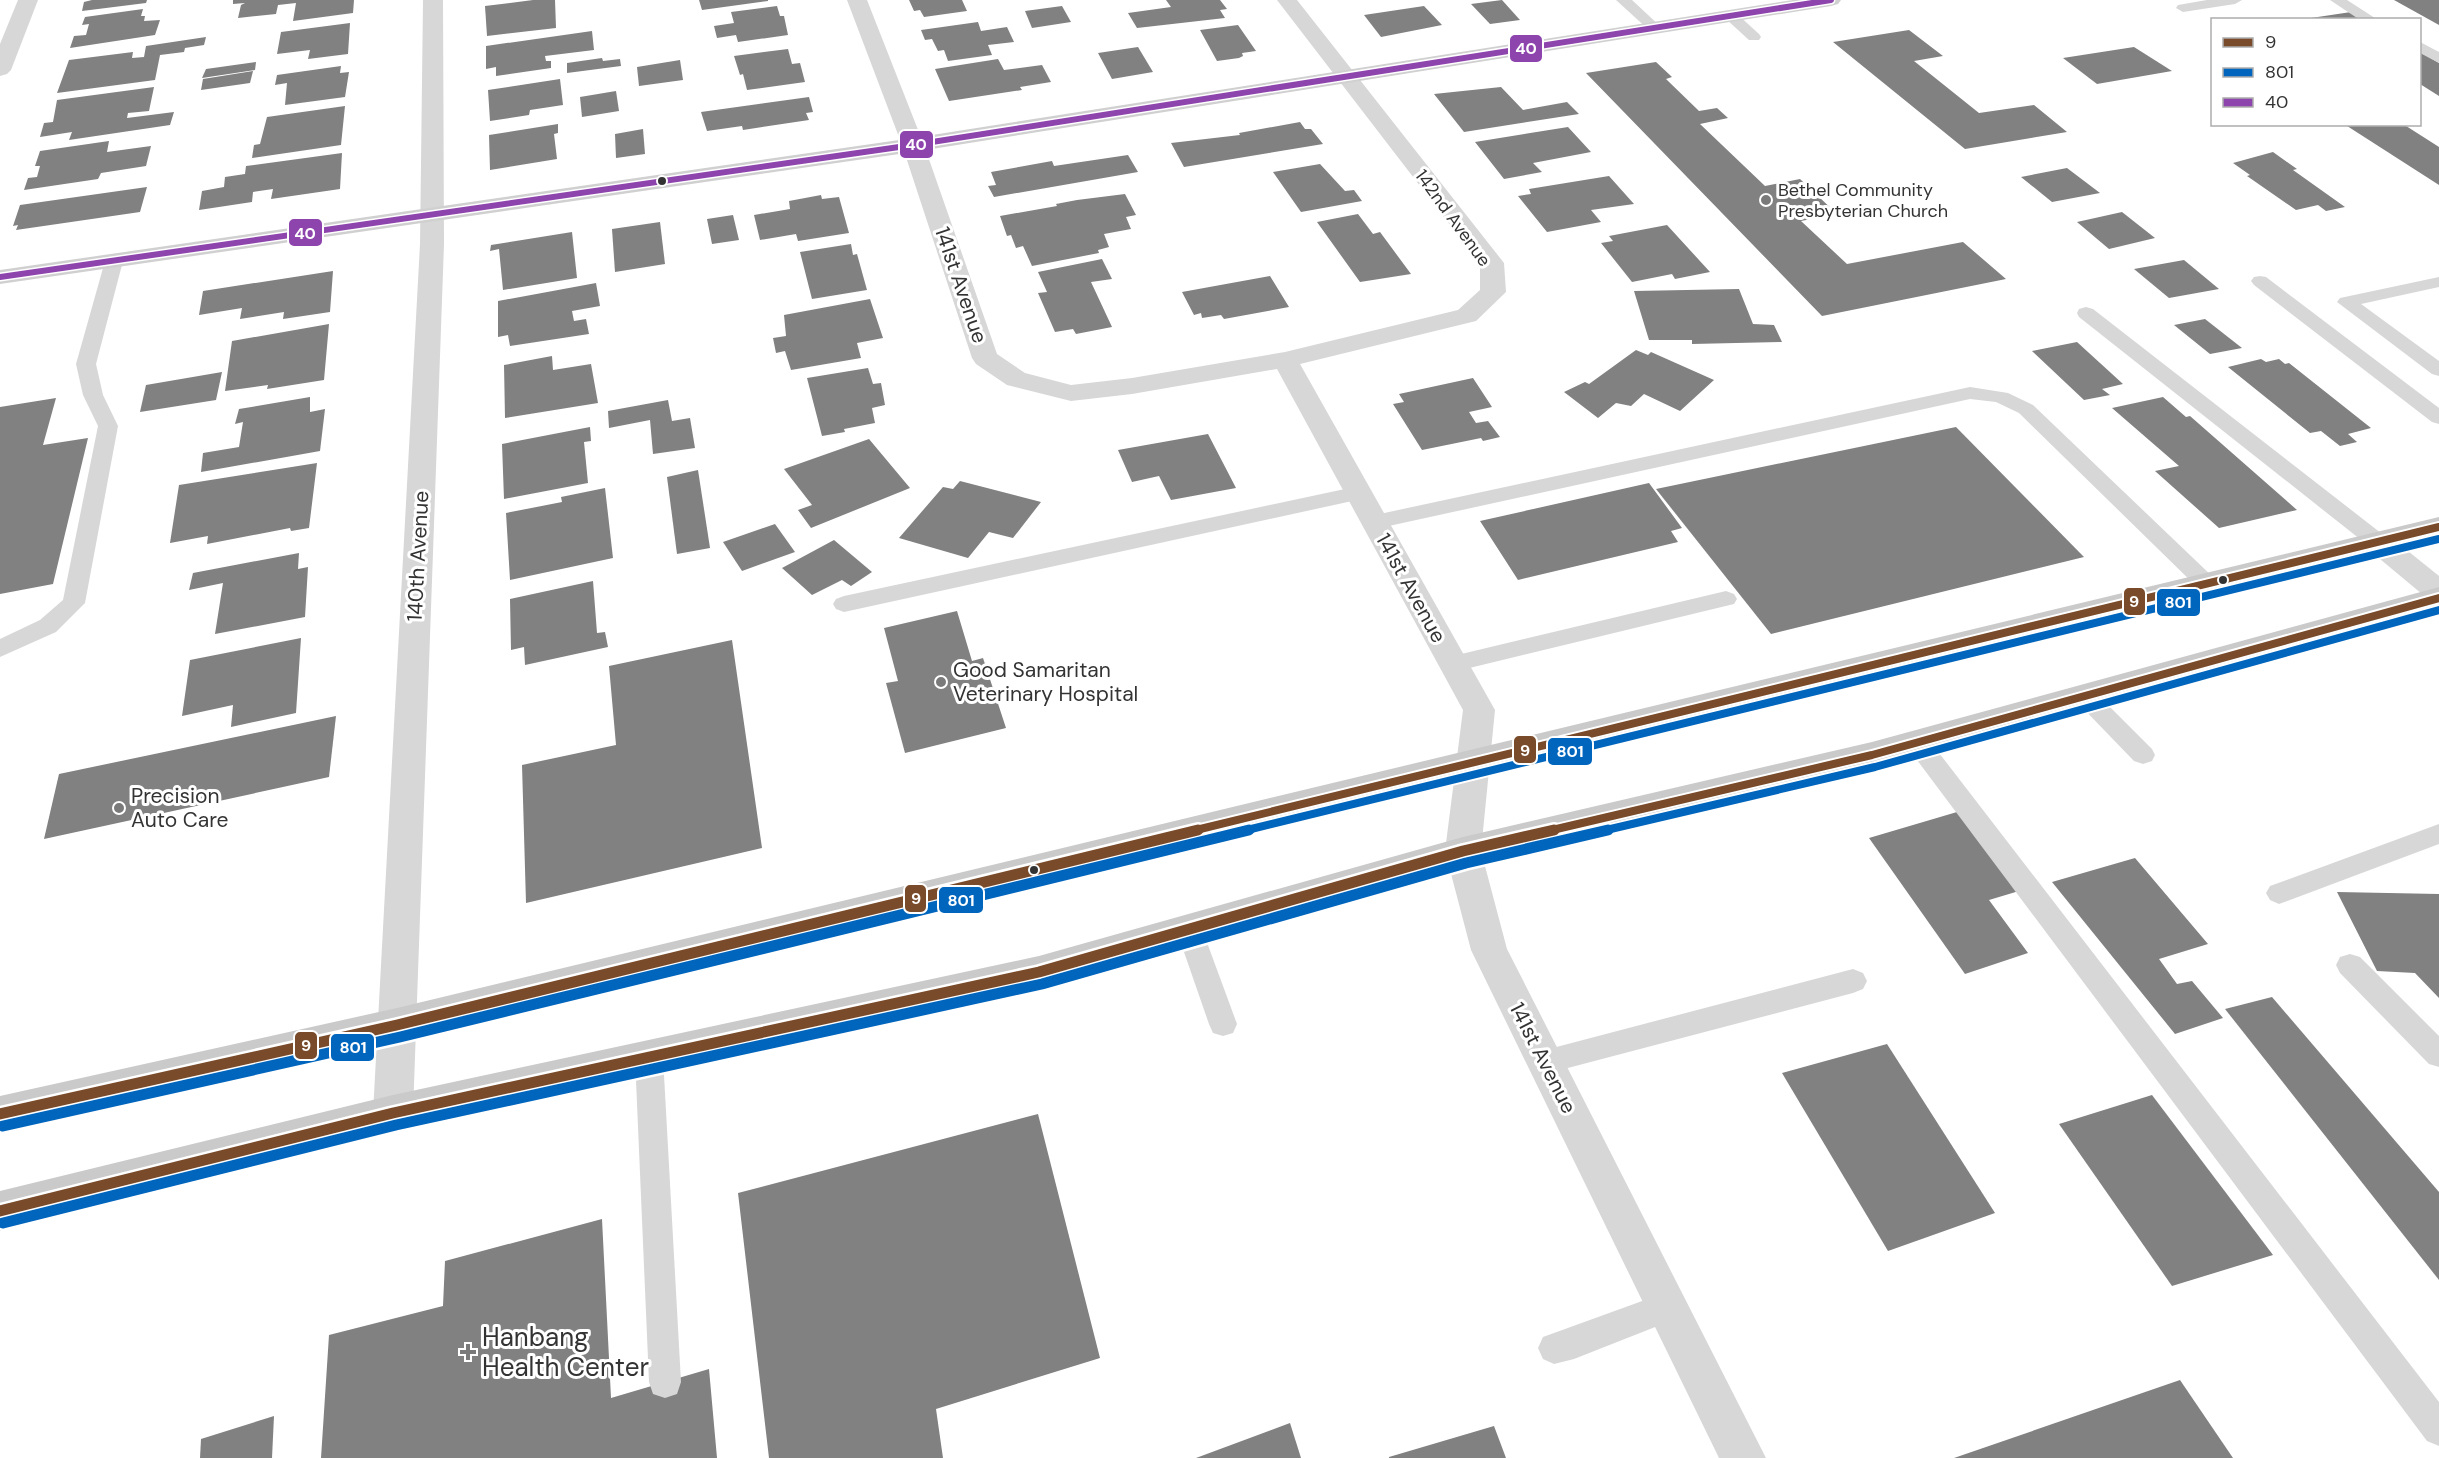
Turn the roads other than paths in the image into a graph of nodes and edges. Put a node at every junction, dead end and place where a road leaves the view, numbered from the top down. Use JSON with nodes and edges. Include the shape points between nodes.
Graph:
{"nodes":[{"id":1,"x":28,"y":0,"type":"edge"},
{"id":2,"x":433,"y":0,"type":"edge"},
{"id":3,"x":857,"y":0,"type":"edge"},
{"id":4,"x":1287,"y":0,"type":"edge"},
{"id":5,"x":1623,"y":0,"type":"edge"},
{"id":6,"x":1831,"y":0,"type":"edge"},
{"id":7,"x":2235,"y":0,"type":"edge"},
{"id":8,"x":2337,"y":0,"type":"edge"},
{"id":9,"x":2183,"y":8,"type":"dead end"},
{"id":10,"x":1731,"y":16,"type":"junction"},
{"id":11,"x":2368,"y":18,"type":"edge"},
{"id":12,"x":1655,"y":28,"type":"junction"},
{"id":13,"x":1754,"y":37,"type":"dead end"},
{"id":14,"x":2421,"y":48,"type":"edge"},
{"id":15,"x":2439,"y":58,"type":"edge"},
{"id":16,"x":0,"y":70,"type":"edge"},
{"id":17,"x":1346,"y":76,"type":"junction"},
{"id":18,"x":913,"y":145,"type":"junction"},
{"id":19,"x":433,"y":215,"type":"junction"},
{"id":20,"x":114,"y":261,"type":"junction"},
{"id":21,"x":0,"y":277,"type":"edge"},
{"id":22,"x":2260,"y":281,"type":"dead end"},
{"id":23,"x":2439,"y":282,"type":"edge"},
{"id":24,"x":2086,"y":314,"type":"dead end"},
{"id":25,"x":1285,"y":360,"type":"junction"},
{"id":26,"x":2439,"y":370,"type":"edge"},
{"id":27,"x":2439,"y":418,"type":"edge"},
{"id":28,"x":1359,"y":493,"type":"junction"},
{"id":29,"x":1375,"y":522,"type":"junction"},
{"id":30,"x":2439,"y":527,"type":"edge"},
{"id":31,"x":2378,"y":542,"type":"junction"},
{"id":32,"x":2207,"y":584,"type":"junction"},
{"id":33,"x":2439,"y":592,"type":"edge"},
{"id":34,"x":2439,"y":598,"type":"edge"},
{"id":35,"x":1726,"y":599,"type":"dead end"},
{"id":36,"x":844,"y":604,"type":"dead end"},
{"id":37,"x":0,"y":649,"type":"edge"},
{"id":38,"x":1453,"y":664,"type":"junction"},
{"id":39,"x":2085,"y":696,"type":"junction"},
{"id":40,"x":1917,"y":742,"type":"junction"},
{"id":41,"x":2143,"y":755,"type":"dead end"},
{"id":42,"x":1473,"y":764,"type":"junction"},
{"id":43,"x":2439,"y":834,"type":"edge"},
{"id":44,"x":1463,"y":851,"type":"junction"},
{"id":45,"x":2279,"y":893,"type":"dead end"},
{"id":46,"x":1189,"y":929,"type":"junction"},
{"id":47,"x":2350,"y":965,"type":"dead end"},
{"id":48,"x":1853,"y":981,"type":"dead end"},
{"id":49,"x":397,"y":1024,"type":"junction"},
{"id":50,"x":1223,"y":1024,"type":"dead end"},
{"id":51,"x":2439,"y":1055,"type":"edge"},
{"id":52,"x":649,"y":1057,"type":"junction"},
{"id":53,"x":1545,"y":1062,"type":"junction"},
{"id":54,"x":393,"y":1113,"type":"junction"},
{"id":55,"x":0,"y":1114,"type":"edge"},
{"id":56,"x":0,"y":1211,"type":"edge"},
{"id":57,"x":1667,"y":1307,"type":"junction"},
{"id":58,"x":1554,"y":1348,"type":"dead end"},
{"id":59,"x":665,"y":1382,"type":"dead end"},
{"id":60,"x":2439,"y":1429,"type":"edge"},
{"id":61,"x":1743,"y":1458,"type":"edge"}],
"edges":[{"from":1,"to":16,"type":"street"},
{"from":2,"to":19,"type":"street","name":"140th Avenue"},
{"from":3,"to":18,"type":"street","name":"141st Avenue"},
{"from":4,"to":17,"type":"street","name":"142nd Avenue"},
{"from":5,"to":12,"type":"lane"},
{"from":6,"to":10,"type":"main road"},
{"from":7,"to":9,"type":"lane"},
{"from":8,"to":11,"type":"lane"},
{"from":10,"to":12,"type":"main road"},
{"from":10,"to":13,"type":"lane"},
{"from":12,"to":17,"type":"main road"},
{"from":14,"to":15,"type":"lane"},
{"from":17,"to":18,"type":"main road"},
{"from":17,"to":25,"type":"street","name":"142nd Avenue","via":[[1492,263],[1493,292],[1467,316]]},
{"from":18,"to":19,"type":"main road"},
{"from":18,"to":25,"type":"street","name":"141st Avenue","via":[[986,358],[1016,379],[1071,393]]},
{"from":19,"to":20,"type":"main road"},
{"from":19,"to":49,"type":"street","name":"140th Avenue"},
{"from":20,"to":21,"type":"main road"},
{"from":20,"to":37,"type":"lane","via":[[86,364],[93,395],[108,426],[74,603],[48,626]]},
{"from":22,"to":27,"type":"lane"},
{"from":23,"to":26,"type":"lane","via":[[2346,302]]},
{"from":24,"to":31,"type":"lane"},
{"from":25,"to":28,"type":"street","name":"141st Avenue"},
{"from":28,"to":29,"type":"street","name":"141st Avenue"},
{"from":28,"to":36,"type":"lane"},
{"from":29,"to":32,"type":"lane","via":[[1970,393],[2001,396],[2026,409]]},
{"from":29,"to":38,"type":"street","name":"141st Avenue"},
{"from":30,"to":31,"type":"main road"},
{"from":31,"to":32,"type":"main road"},
{"from":31,"to":33,"type":"street"},
{"from":32,"to":42,"type":"main road"},
{"from":34,"to":39,"type":"main road"},
{"from":35,"to":38,"type":"lane"},
{"from":38,"to":42,"type":"street","name":"141st Avenue","via":[[1479,710]]},
{"from":39,"to":40,"type":"main road"},
{"from":39,"to":41,"type":"lane"},
{"from":40,"to":44,"type":"main road"},
{"from":40,"to":60,"type":"lane"},
{"from":42,"to":44,"type":"street","name":"141st Avenue"},
{"from":42,"to":49,"type":"main road"},
{"from":43,"to":45,"type":"lane"},
{"from":44,"to":46,"type":"main road"},
{"from":44,"to":53,"type":"street","name":"141st Avenue","via":[[1489,950]]},
{"from":46,"to":50,"type":"lane"},
{"from":46,"to":52,"type":"main road","via":[[1039,972]]},
{"from":47,"to":51,"type":"lane"},
{"from":48,"to":53,"type":"lane"},
{"from":49,"to":54,"type":"street","name":"140th Avenue"},
{"from":49,"to":55,"type":"main road"},
{"from":52,"to":54,"type":"main road"},
{"from":52,"to":59,"type":"lane"},
{"from":53,"to":57,"type":"street","name":"141st Avenue"},
{"from":54,"to":56,"type":"main road"},
{"from":57,"to":58,"type":"lane"},
{"from":57,"to":61,"type":"street","name":"141st Avenue"}]}
